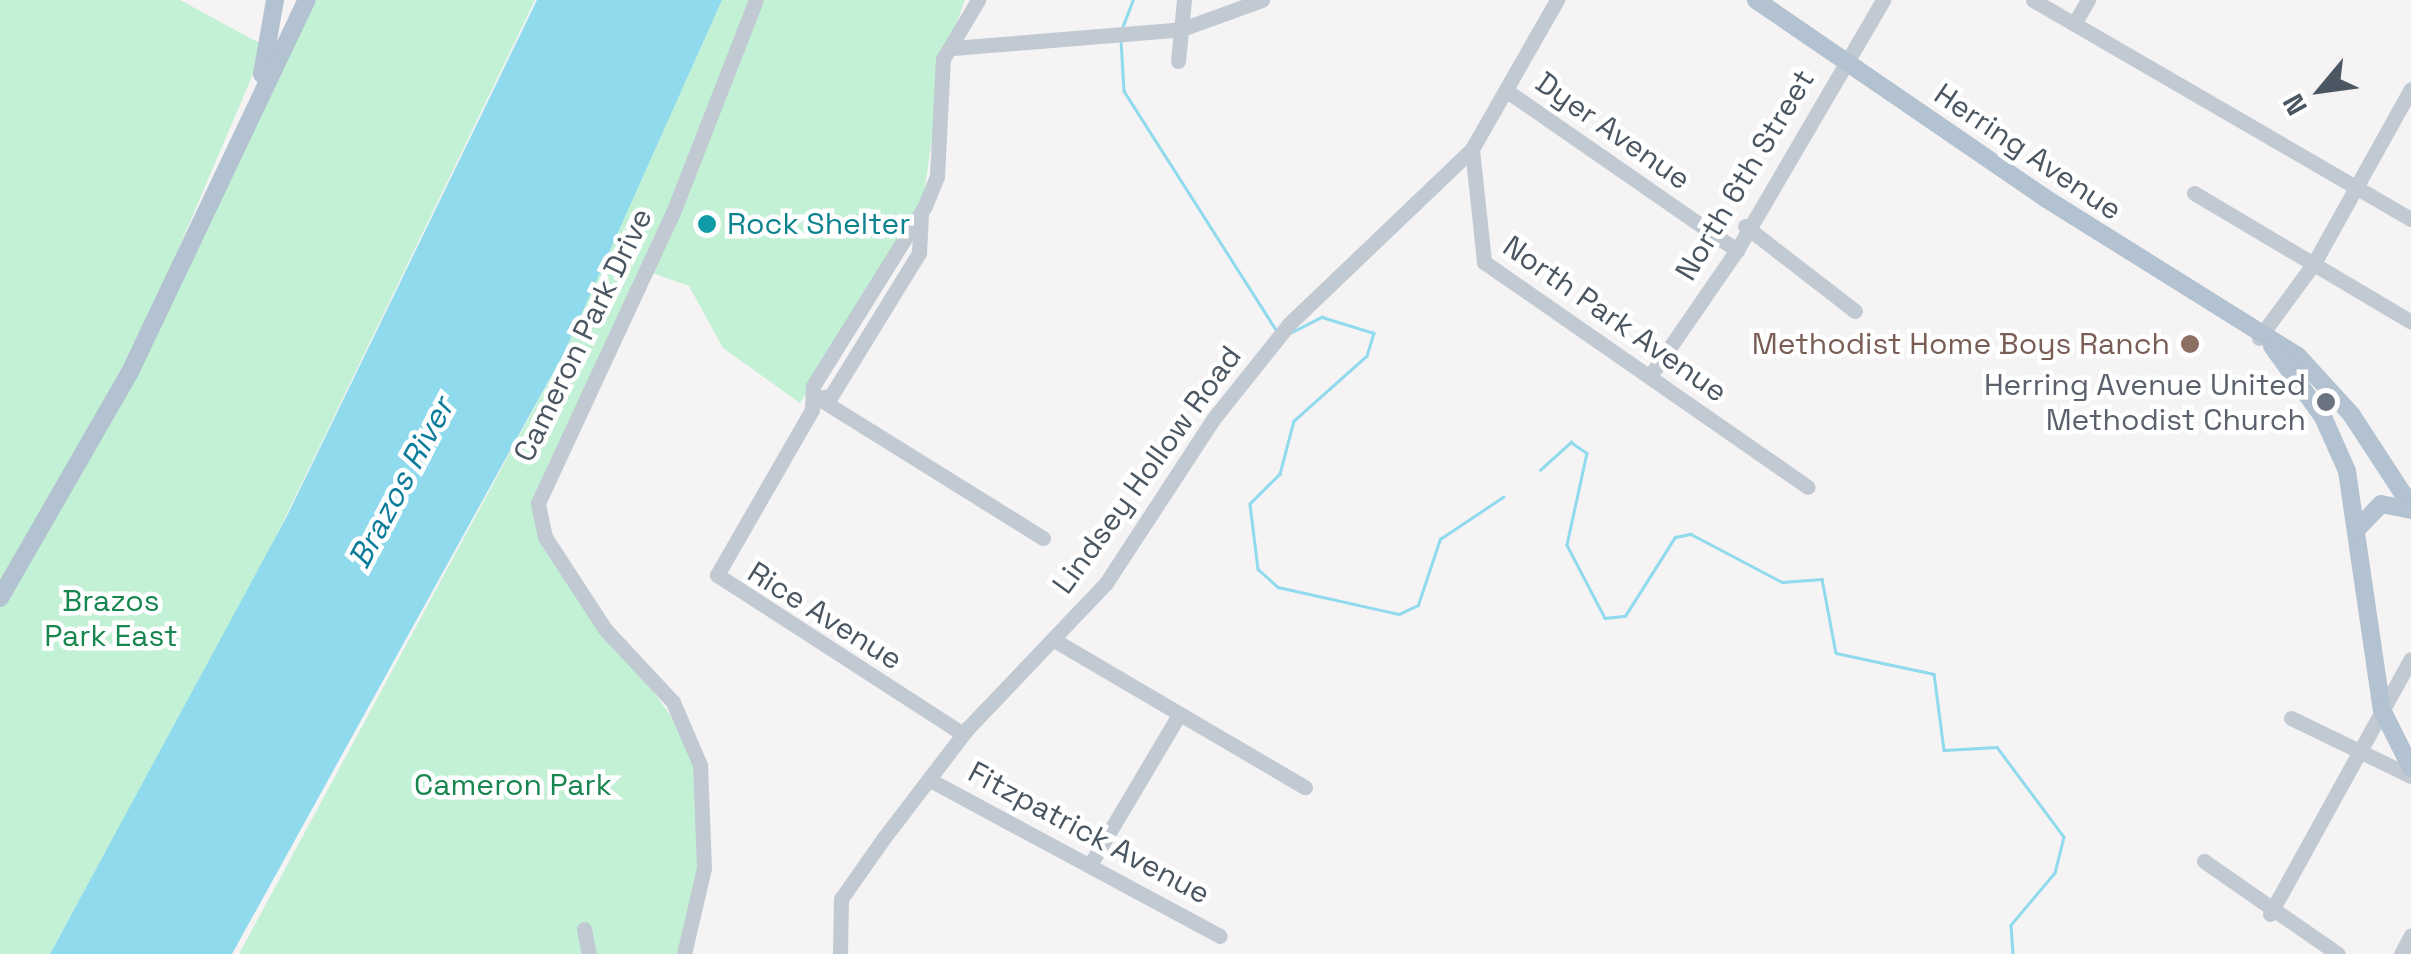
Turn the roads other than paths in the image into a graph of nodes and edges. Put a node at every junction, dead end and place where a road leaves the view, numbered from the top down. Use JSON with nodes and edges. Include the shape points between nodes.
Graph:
{"nodes":[{"id":1,"x":275,"y":0,"type":"edge"},
{"id":2,"x":307,"y":0,"type":"edge"},
{"id":3,"x":756,"y":0,"type":"edge"},
{"id":4,"x":1184,"y":0,"type":"edge"},
{"id":5,"x":1262,"y":0,"type":"edge"},
{"id":6,"x":1557,"y":0,"type":"edge"},
{"id":7,"x":1756,"y":0,"type":"edge"},
{"id":8,"x":1883,"y":0,"type":"edge"},
{"id":9,"x":2033,"y":0,"type":"edge"},
{"id":10,"x":2088,"y":0,"type":"edge"},
{"id":11,"x":975,"y":6,"type":"edge"},
{"id":12,"x":2074,"y":24,"type":"junction"},
{"id":13,"x":1182,"y":29,"type":"junction"},
{"id":14,"x":984,"y":46,"type":"junction"},
{"id":15,"x":953,"y":48,"type":"junction"},
{"id":16,"x":1846,"y":59,"type":"junction"},
{"id":17,"x":1178,"y":61,"type":"dead end"},
{"id":18,"x":261,"y":85,"type":"junction"},
{"id":19,"x":2411,"y":89,"type":"edge"},
{"id":20,"x":1507,"y":90,"type":"junction"},
{"id":21,"x":1472,"y":149,"type":"junction"},
{"id":22,"x":2354,"y":186,"type":"junction"},
{"id":23,"x":2194,"y":193,"type":"dead end"},
{"id":24,"x":921,"y":216,"type":"junction"},
{"id":25,"x":2411,"y":219,"type":"edge"},
{"id":26,"x":1746,"y":226,"type":"junction"},
{"id":27,"x":1737,"y":250,"type":"junction"},
{"id":28,"x":2314,"y":263,"type":"junction"},
{"id":29,"x":1855,"y":310,"type":"dead end"},
{"id":30,"x":2411,"y":322,"type":"edge"},
{"id":31,"x":2266,"y":342,"type":"junction"},
{"id":32,"x":1650,"y":376,"type":"junction"},
{"id":33,"x":818,"y":398,"type":"junction"},
{"id":34,"x":1808,"y":487,"type":"dead end"},
{"id":35,"x":2411,"y":508,"type":"edge"},
{"id":36,"x":2358,"y":528,"type":"junction"},
{"id":37,"x":1043,"y":538,"type":"dead end"},
{"id":38,"x":0,"y":598,"type":"edge"},
{"id":39,"x":1054,"y":640,"type":"junction"},
{"id":40,"x":2411,"y":659,"type":"edge"},
{"id":41,"x":2382,"y":710,"type":"junction"},
{"id":42,"x":1179,"y":715,"type":"junction"},
{"id":43,"x":2291,"y":718,"type":"dead end"},
{"id":44,"x":964,"y":734,"type":"junction"},
{"id":45,"x":2369,"y":748,"type":"junction"},
{"id":46,"x":2411,"y":768,"type":"edge"},
{"id":47,"x":2411,"y":776,"type":"edge"},
{"id":48,"x":930,"y":780,"type":"junction"},
{"id":49,"x":1305,"y":787,"type":"dead end"},
{"id":50,"x":2204,"y":860,"type":"dead end"},
{"id":51,"x":1091,"y":863,"type":"junction"},
{"id":52,"x":2270,"y":914,"type":"junction"},
{"id":53,"x":584,"y":928,"type":"dead end"},
{"id":54,"x":2411,"y":935,"type":"edge"},
{"id":55,"x":1220,"y":936,"type":"dead end"},
{"id":56,"x":589,"y":954,"type":"edge"},
{"id":57,"x":684,"y":954,"type":"edge"},
{"id":58,"x":840,"y":954,"type":"edge"},
{"id":59,"x":2338,"y":954,"type":"edge"},
{"id":60,"x":2401,"y":954,"type":"edge"}],
"edges":[{"from":1,"to":18,"type":"main road"},
{"from":2,"to":18,"type":"main road"},
{"from":3,"to":57,"type":"street","name":"Cameron Park Drive","via":[[674,210],[538,503],[545,537],[605,628],[673,702],[700,765],[704,868]]},
{"from":4,"to":13,"type":"street"},
{"from":5,"to":13,"type":"street"},
{"from":6,"to":20,"type":"street","name":"Lindsey Hollow Road"},
{"from":7,"to":16,"type":"main road","name":"Herring Avenue"},
{"from":8,"to":16,"type":"street","name":"North 6th Street"},
{"from":9,"to":12,"type":"street"},
{"from":10,"to":12,"type":"street"},
{"from":11,"to":14,"type":"street"},
{"from":11,"to":15,"type":"street"},
{"from":12,"to":22,"type":"street"},
{"from":13,"to":14,"type":"street"},
{"from":13,"to":17,"type":"street"},
{"from":14,"to":15,"type":"street"},
{"from":15,"to":24,"type":"street","via":[[935,90],[937,176]]},
{"from":16,"to":26,"type":"street","name":"North 6th Street"},
{"from":16,"to":31,"type":"main road","name":"Herring Avenue"},
{"from":18,"to":38,"type":"main road","via":[[130,372]]},
{"from":19,"to":22,"type":"street"},
{"from":20,"to":21,"type":"street","name":"Lindsey Hollow Road"},
{"from":20,"to":27,"type":"street","name":"Dyer Avenue"},
{"from":21,"to":32,"type":"street","name":"North Park Avenue","via":[[1480,258]]},
{"from":21,"to":39,"type":"street","name":"Lindsey Hollow Road","via":[[1289,324],[1106,583]]},
{"from":22,"to":25,"type":"street"},
{"from":22,"to":28,"type":"street"},
{"from":23,"to":28,"type":"street"},
{"from":24,"to":33,"type":"street","via":[[813,386]]},
{"from":24,"to":33,"type":"street","via":[[919,253],[831,396]]},
{"from":26,"to":27,"type":"street","name":"North 6th Street"},
{"from":26,"to":29,"type":"street"},
{"from":27,"to":32,"type":"street","name":"North 6th Street"},
{"from":28,"to":30,"type":"street"},
{"from":28,"to":31,"type":"street"},
{"from":31,"to":35,"type":"main road","name":"Herring Avenue","via":[[2325,382]]},
{"from":31,"to":36,"type":"main road","name":"Herring Avenue","via":[[2334,437]]},
{"from":32,"to":34,"type":"street","name":"North Park Avenue"},
{"from":33,"to":37,"type":"street"},
{"from":33,"to":44,"type":"street","name":"Rice Avenue","via":[[718,569],[722,585]]},
{"from":35,"to":36,"type":"main road","via":[[2381,504]]},
{"from":36,"to":41,"type":"main road","name":"Herring Avenue"},
{"from":39,"to":42,"type":"street"},
{"from":39,"to":44,"type":"street","name":"Lindsey Hollow Road"},
{"from":40,"to":41,"type":"street"},
{"from":41,"to":45,"type":"street"},
{"from":41,"to":46,"type":"main road","name":"Herring Avenue"},
{"from":42,"to":49,"type":"street"},
{"from":42,"to":51,"type":"street"},
{"from":43,"to":45,"type":"street"},
{"from":44,"to":48,"type":"street","name":"Lindsey Hollow Road"},
{"from":45,"to":47,"type":"street"},
{"from":45,"to":52,"type":"street"},
{"from":48,"to":51,"type":"street","name":"Fitzpatrick Avenue"},
{"from":48,"to":58,"type":"street","name":"Lindsey Hollow Road","via":[[841,900]]},
{"from":50,"to":52,"type":"street"},
{"from":51,"to":55,"type":"street","name":"Fitzpatrick Avenue"},
{"from":52,"to":59,"type":"street"},
{"from":53,"to":56,"type":"street"},
{"from":54,"to":60,"type":"street"}]}
